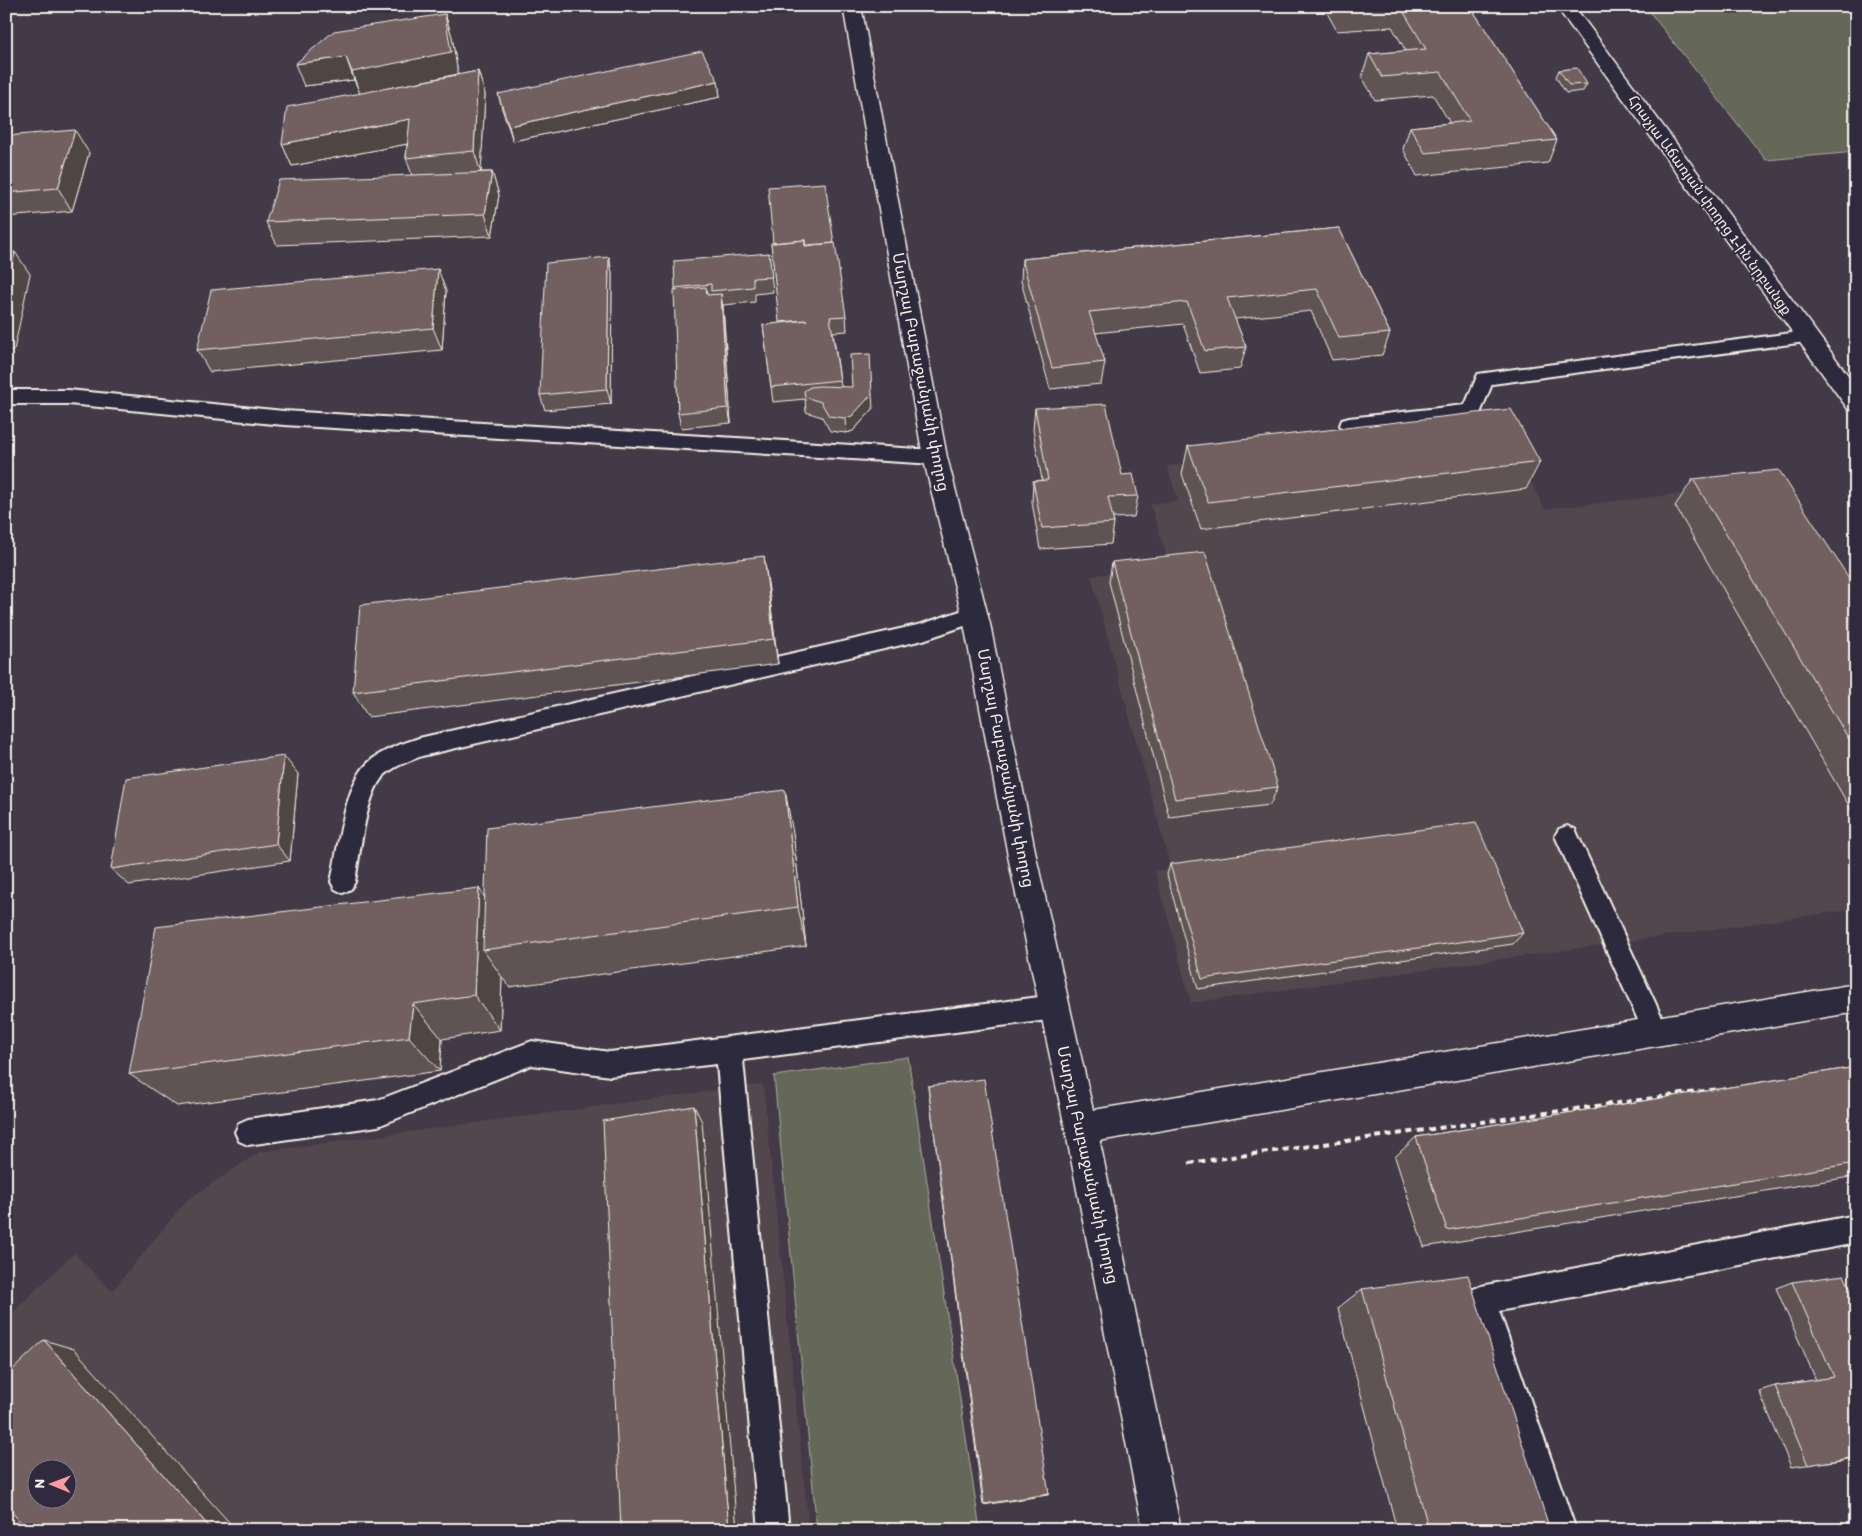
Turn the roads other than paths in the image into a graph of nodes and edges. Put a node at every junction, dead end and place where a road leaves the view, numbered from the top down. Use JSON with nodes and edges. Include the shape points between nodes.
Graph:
{"nodes":[{"id":1,"x":852,"y":6,"type":"edge"},
{"id":2,"x":1564,"y":6,"type":"edge"},
{"id":3,"x":1807,"y":337,"type":"junction"},
{"id":4,"x":6,"y":397,"type":"edge"},
{"id":5,"x":1856,"y":403,"type":"edge"},
{"id":6,"x":1349,"y":425,"type":"dead end"},
{"id":7,"x":935,"y":457,"type":"junction"},
{"id":8,"x":975,"y":614,"type":"junction"},
{"id":9,"x":1567,"y":836,"type":"dead end"},
{"id":10,"x":343,"y":882,"type":"dead end"},
{"id":11,"x":1856,"y":998,"type":"edge"},
{"id":12,"x":1056,"y":1007,"type":"junction"},
{"id":13,"x":1656,"y":1032,"type":"junction"},
{"id":14,"x":729,"y":1050,"type":"junction"},
{"id":15,"x":1081,"y":1128,"type":"junction"},
{"id":16,"x":248,"y":1132,"type":"edge"},
{"id":17,"x":1856,"y":1229,"type":"edge"},
{"id":18,"x":774,"y":1530,"type":"edge"},
{"id":19,"x":1162,"y":1530,"type":"edge"},
{"id":20,"x":1561,"y":1530,"type":"edge"}],
"edges":[{"from":1,"to":7,"type":"main road","name":"Մարշալ Բաբաջանյանի փողոց"},
{"from":2,"to":3,"type":"main road","name":"Հրաչյա Աճառյան փողոց 1-ին նրբանցք"},
{"from":3,"to":5,"type":"main road","name":"Հրաչյա Աճառյան փողոց 1-ին նրբանցք"},
{"from":3,"to":6,"type":"lane","via":[[1485,379],[1472,410]]},
{"from":4,"to":7,"type":"lane","via":[[68,397],[284,418]]},
{"from":7,"to":8,"type":"main road","name":"Մարշալ Բաբաջանյանի փողոց"},
{"from":8,"to":10,"type":"lane","via":[[923,632],[419,747],[395,756],[376,770],[360,791]]},
{"from":8,"to":12,"type":"main road","name":"Մարշալ Բաբաջանյանի փողոց"},
{"from":9,"to":13,"type":"lane"},
{"from":11,"to":13,"type":"main road"},
{"from":12,"to":14,"type":"lane"},
{"from":12,"to":15,"type":"main road","name":"Մարշալ Բաբաջանյանի փողոց"},
{"from":13,"to":15,"type":"main road"},
{"from":14,"to":16,"type":"lane","via":[[610,1064],[532,1053],[378,1113]]},
{"from":14,"to":18,"type":"lane"},
{"from":15,"to":19,"type":"main road","name":"Մարշալ Բաբաջանյանի փողոց"},
{"from":17,"to":20,"type":"lane","via":[[1481,1300]]}]}
